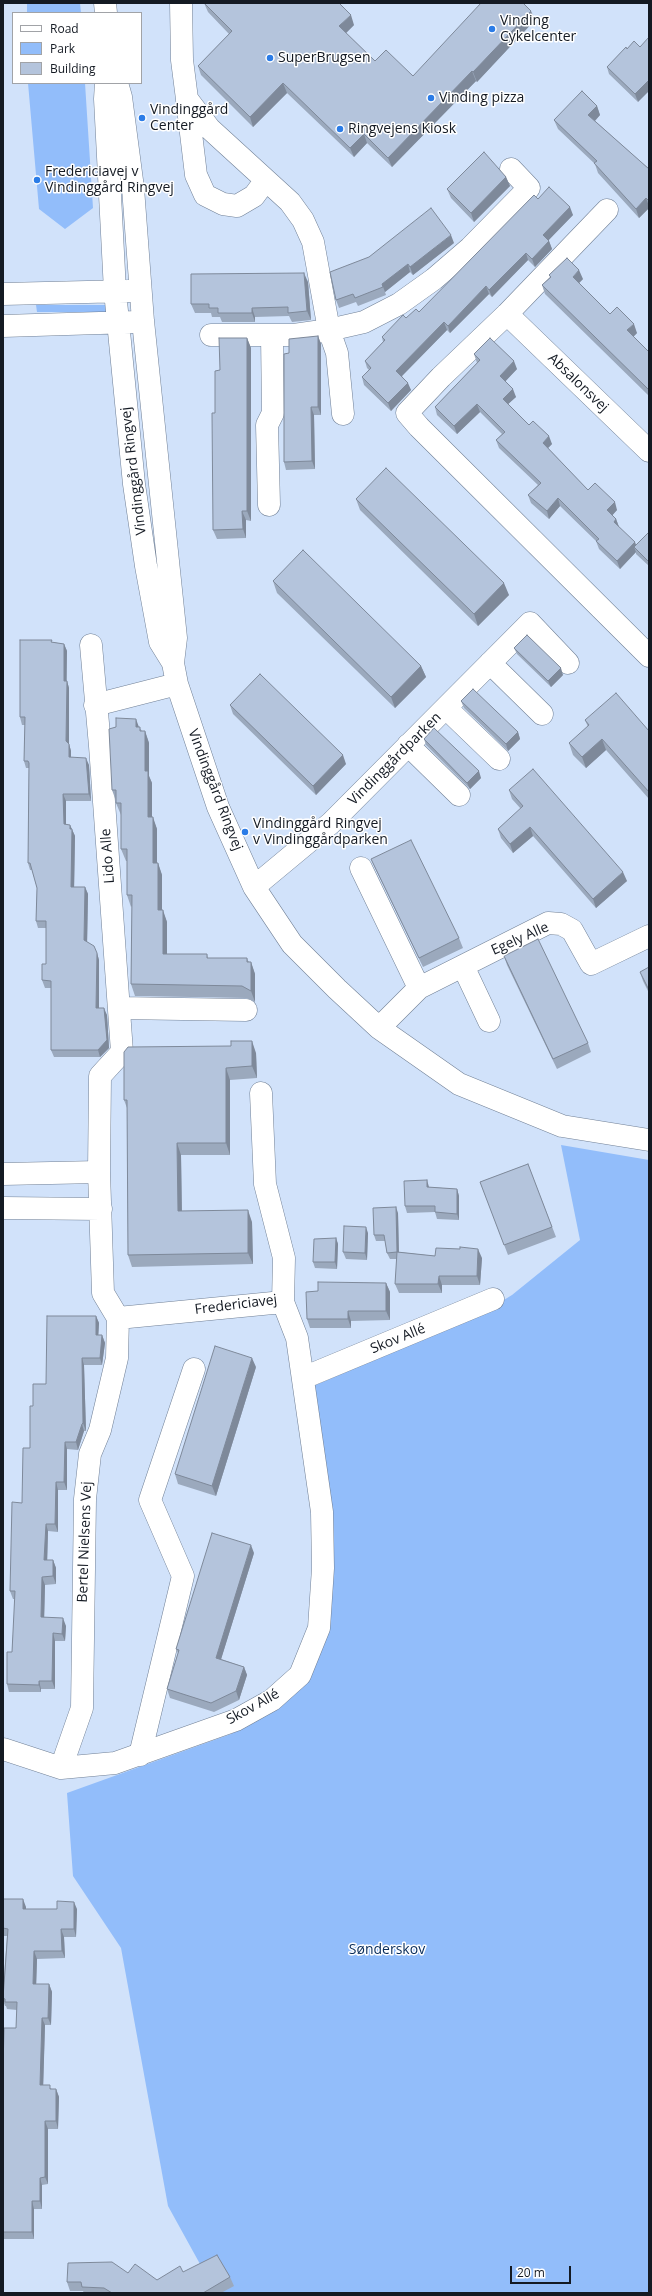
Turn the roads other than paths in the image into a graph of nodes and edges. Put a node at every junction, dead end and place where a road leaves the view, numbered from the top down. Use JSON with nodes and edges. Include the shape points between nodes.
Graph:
{"nodes":[{"id":1,"x":181,"y":3,"type":"edge"},
{"id":2,"x":106,"y":84,"type":"edge"},
{"id":3,"x":117,"y":84,"type":"edge"},
{"id":4,"x":187,"y":99,"type":"junction"},
{"id":5,"x":511,"y":169,"type":"dead end"},
{"id":6,"x":265,"y":181,"type":"junction"},
{"id":7,"x":607,"y":210,"type":"dead end"},
{"id":8,"x":141,"y":290,"type":"junction"},
{"id":9,"x":114,"y":291,"type":"junction"},
{"id":10,"x":3,"y":294,"type":"edge"},
{"id":11,"x":507,"y":314,"type":"junction"},
{"id":12,"x":143,"y":321,"type":"junction"},
{"id":13,"x":118,"y":323,"type":"junction"},
{"id":14,"x":3,"y":326,"type":"edge"},
{"id":15,"x":329,"y":330,"type":"junction"},
{"id":16,"x":210,"y":335,"type":"dead end"},
{"id":17,"x":272,"y":335,"type":"junction"},
{"id":18,"x":344,"y":414,"type":"dead end"},
{"id":19,"x":649,"y":451,"type":"edge"},
{"id":20,"x":269,"y":505,"type":"dead end"},
{"id":21,"x":91,"y":645,"type":"dead end"},
{"id":22,"x":649,"y":656,"type":"edge"},
{"id":23,"x":172,"y":663,"type":"junction"},
{"id":24,"x":490,"y":663,"type":"junction"},
{"id":25,"x":568,"y":663,"type":"dead end"},
{"id":26,"x":177,"y":684,"type":"junction"},
{"id":27,"x":95,"y":704,"type":"junction"},
{"id":28,"x":446,"y":708,"type":"junction"},
{"id":29,"x":542,"y":714,"type":"dead end"},
{"id":30,"x":408,"y":746,"type":"junction"},
{"id":31,"x":499,"y":759,"type":"dead end"},
{"id":32,"x":459,"y":794,"type":"dead end"},
{"id":33,"x":362,"y":868,"type":"dead end"},
{"id":34,"x":254,"y":887,"type":"junction"},
{"id":35,"x":649,"y":936,"type":"edge"},
{"id":36,"x":463,"y":966,"type":"junction"},
{"id":37,"x":419,"y":988,"type":"junction"},
{"id":38,"x":119,"y":1008,"type":"junction"},
{"id":39,"x":246,"y":1010,"type":"dead end"},
{"id":40,"x":489,"y":1021,"type":"dead end"},
{"id":41,"x":379,"y":1028,"type":"junction"},
{"id":42,"x":261,"y":1093,"type":"dead end"},
{"id":43,"x":649,"y":1140,"type":"edge"},
{"id":44,"x":100,"y":1172,"type":"junction"},
{"id":45,"x":3,"y":1174,"type":"edge"},
{"id":46,"x":3,"y":1208,"type":"edge"},
{"id":47,"x":101,"y":1209,"type":"junction"},
{"id":48,"x":493,"y":1299,"type":"dead end"},
{"id":49,"x":283,"y":1302,"type":"junction"},
{"id":50,"x":118,"y":1318,"type":"junction"},
{"id":51,"x":194,"y":1369,"type":"dead end"},
{"id":52,"x":302,"y":1378,"type":"junction"},
{"id":53,"x":3,"y":1749,"type":"edge"},
{"id":54,"x":140,"y":1755,"type":"junction"},
{"id":55,"x":61,"y":1768,"type":"junction"}],
"edges":[{"from":1,"to":4,"type":"street","via":[[182,60]]},
{"from":2,"to":9,"type":"street","name":"Vindinggård Ringvej"},
{"from":3,"to":8,"type":"street","name":"Vindinggård Ringvej","via":[[133,188]]},
{"from":4,"to":6,"type":"street","via":[[209,128]]},
{"from":4,"to":6,"type":"street","via":[[196,174],[205,195],[223,204],[237,206],[254,196]]},
{"from":5,"to":15,"type":"street","via":[[529,188],[465,252],[434,279],[399,304],[364,322]]},
{"from":6,"to":15,"type":"street","via":[[290,202],[303,220],[313,242]]},
{"from":7,"to":11,"type":"street"},
{"from":8,"to":9,"type":"street"},
{"from":8,"to":12,"type":"street","name":"Vindinggård Ringvej"},
{"from":9,"to":10,"type":"street"},
{"from":9,"to":13,"type":"street","name":"Vindinggård Ringvej"},
{"from":11,"to":19,"type":"street","name":"Absalonsvej"},
{"from":11,"to":22,"type":"street","via":[[407,413]]},
{"from":12,"to":13,"type":"street"},
{"from":12,"to":23,"type":"street","name":"Vindinggård Ringvej","via":[[176,638]]},
{"from":13,"to":14,"type":"street"},
{"from":13,"to":23,"type":"street","name":"Vindinggård Ringvej","via":[[134,484],[146,566],[160,642]]},
{"from":15,"to":17,"type":"street"},
{"from":15,"to":18,"type":"street","via":[[338,353]]},
{"from":16,"to":17,"type":"street"},
{"from":17,"to":20,"type":"street","via":[[272,413],[266,425]]},
{"from":21,"to":27,"type":"street","name":"Lido Alle"},
{"from":23,"to":26,"type":"street","name":"Vindinggård Ringvej"},
{"from":24,"to":25,"type":"street","name":"Vindinggårdparken","via":[[530,623]]},
{"from":24,"to":28,"type":"street","name":"Vindinggårdparken"},
{"from":24,"to":29,"type":"street"},
{"from":26,"to":27,"type":"street"},
{"from":26,"to":34,"type":"street","name":"Vindinggård Ringvej","via":[[218,807]]},
{"from":27,"to":38,"type":"street","name":"Lido Alle"},
{"from":28,"to":30,"type":"street","name":"Vindinggårdparken"},
{"from":28,"to":31,"type":"street"},
{"from":30,"to":32,"type":"street"},
{"from":30,"to":34,"type":"street","name":"Vindinggårdparken","via":[[331,823]]},
{"from":33,"to":37,"type":"street"},
{"from":34,"to":41,"type":"street","name":"Vindinggård Ringvej","via":[[292,944]]},
{"from":35,"to":36,"type":"street","name":"Egely Alle","via":[[591,964],[572,930],[561,924],[548,923]]},
{"from":36,"to":37,"type":"street","name":"Egely Alle"},
{"from":36,"to":40,"type":"street"},
{"from":37,"to":41,"type":"street","name":"Egely Alle"},
{"from":38,"to":39,"type":"street"},
{"from":38,"to":44,"type":"street","name":"Lido Alle","via":[[122,1052],[100,1076]]},
{"from":41,"to":43,"type":"street","name":"Vindinggård Ringvej","via":[[459,1084],[562,1126]]},
{"from":42,"to":49,"type":"street","name":"Fredericiavej","via":[[265,1184],[284,1258]]},
{"from":44,"to":45,"type":"street"},
{"from":44,"to":47,"type":"street"},
{"from":46,"to":47,"type":"street"},
{"from":47,"to":50,"type":"street","via":[[103,1293]]},
{"from":48,"to":52,"type":"street","name":"Skov Allé"},
{"from":49,"to":50,"type":"street","name":"Fredericiavej"},
{"from":49,"to":52,"type":"street","name":"Skov Allé","via":[[297,1338]]},
{"from":50,"to":55,"type":"street","name":"Bertel Nielsens Vej","via":[[117,1358],[100,1430],[90,1454],[85,1499],[82,1708]]},
{"from":51,"to":54,"type":"street","via":[[150,1500],[183,1576]]},
{"from":52,"to":54,"type":"street","name":"Skov Allé","via":[[322,1512],[323,1568],[319,1628],[300,1676],[272,1700],[236,1720]]},
{"from":53,"to":55,"type":"street","name":"Skov Allé"},
{"from":54,"to":55,"type":"street","name":"Skov Allé","via":[[115,1763]]}]}
